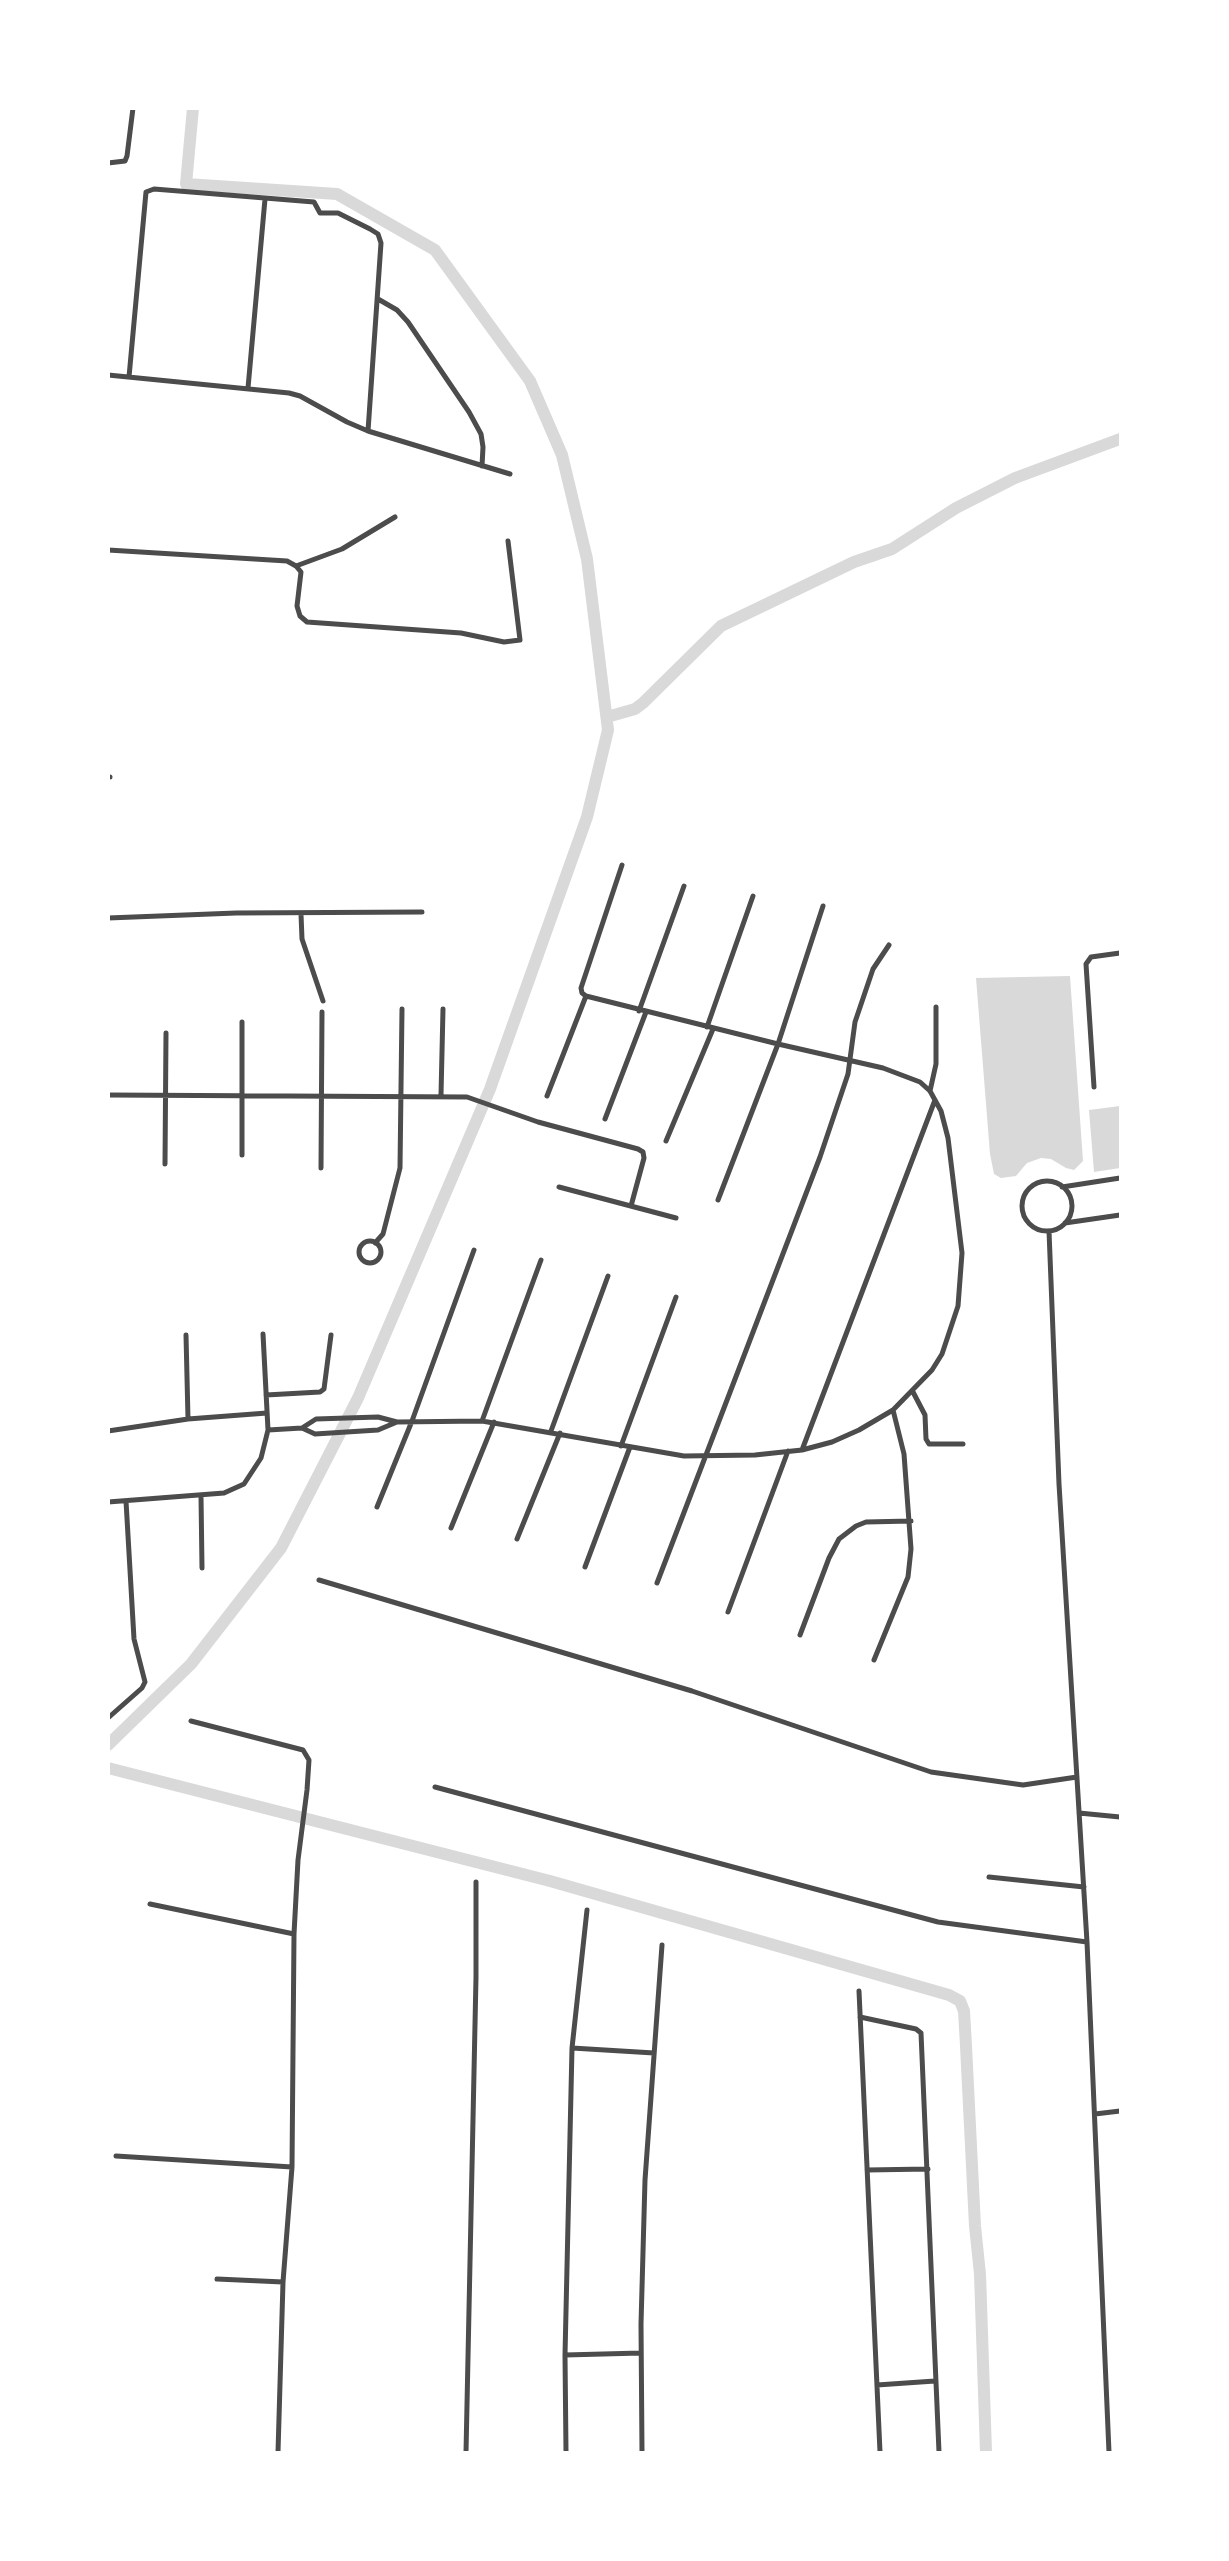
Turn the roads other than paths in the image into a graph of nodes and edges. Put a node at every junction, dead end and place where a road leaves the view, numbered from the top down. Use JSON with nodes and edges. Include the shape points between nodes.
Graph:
{"nodes":[{"id":1,"x":133,"y":108,"type":"edge"},
{"id":2,"x":108,"y":163,"type":"edge"},
{"id":3,"x":265,"y":200,"type":"junction"},
{"id":4,"x":378,"y":299,"type":"junction"},
{"id":5,"x":108,"y":375,"type":"edge"},
{"id":6,"x":128,"y":377,"type":"junction"},
{"id":7,"x":248,"y":388,"type":"junction"},
{"id":8,"x":368,"y":431,"type":"junction"},
{"id":9,"x":482,"y":466,"type":"junction"},
{"id":10,"x":510,"y":474,"type":"dead end"},
{"id":11,"x":395,"y":517,"type":"dead end"},
{"id":12,"x":508,"y":541,"type":"dead end"},
{"id":13,"x":108,"y":550,"type":"edge"},
{"id":14,"x":296,"y":566,"type":"junction"},
{"id":15,"x":622,"y":865,"type":"dead end"},
{"id":16,"x":684,"y":886,"type":"dead end"},
{"id":17,"x":752,"y":896,"type":"dead end"},
{"id":18,"x":823,"y":906,"type":"dead end"},
{"id":19,"x":422,"y":912,"type":"dead end"},
{"id":20,"x":302,"y":914,"type":"junction"},
{"id":21,"x":108,"y":918,"type":"edge"},
{"id":22,"x":889,"y":945,"type":"dead end"},
{"id":23,"x":1121,"y":953,"type":"edge"},
{"id":24,"x":586,"y":996,"type":"junction"},
{"id":25,"x":323,"y":1001,"type":"dead end"},
{"id":26,"x":936,"y":1007,"type":"dead end"},
{"id":27,"x":402,"y":1009,"type":"dead end"},
{"id":28,"x":443,"y":1009,"type":"dead end"},
{"id":29,"x":322,"y":1012,"type":"dead end"},
{"id":30,"x":642,"y":1012,"type":"junction"},
{"id":31,"x":242,"y":1022,"type":"dead end"},
{"id":32,"x":710,"y":1028,"type":"junction"},
{"id":33,"x":166,"y":1033,"type":"dead end"},
{"id":34,"x":778,"y":1044,"type":"junction"},
{"id":35,"x":849,"y":1060,"type":"junction"},
{"id":36,"x":1094,"y":1087,"type":"dead end"},
{"id":37,"x":930,"y":1091,"type":"junction"},
{"id":38,"x":108,"y":1095,"type":"edge"},
{"id":39,"x":441,"y":1095,"type":"junction"},
{"id":40,"x":166,"y":1096,"type":"junction"},
{"id":41,"x":242,"y":1096,"type":"junction"},
{"id":42,"x":322,"y":1096,"type":"junction"},
{"id":43,"x":402,"y":1096,"type":"junction"},
{"id":44,"x":547,"y":1096,"type":"dead end"},
{"id":45,"x":935,"y":1100,"type":"junction"},
{"id":46,"x":605,"y":1119,"type":"dead end"},
{"id":47,"x":666,"y":1141,"type":"dead end"},
{"id":48,"x":242,"y":1155,"type":"dead end"},
{"id":49,"x":165,"y":1164,"type":"dead end"},
{"id":50,"x":321,"y":1168,"type":"dead end"},
{"id":51,"x":1121,"y":1178,"type":"edge"},
{"id":52,"x":559,"y":1186,"type":"dead end"},
{"id":53,"x":1062,"y":1186,"type":"junction"},
{"id":54,"x":718,"y":1200,"type":"dead end"},
{"id":55,"x":631,"y":1206,"type":"junction"},
{"id":56,"x":1121,"y":1215,"type":"edge"},
{"id":57,"x":676,"y":1218,"type":"dead end"},
{"id":58,"x":1065,"y":1223,"type":"junction"},
{"id":59,"x":1049,"y":1231,"type":"junction"},
{"id":60,"x":375,"y":1243,"type":"junction"},
{"id":61,"x":474,"y":1250,"type":"dead end"},
{"id":62,"x":541,"y":1260,"type":"dead end"},
{"id":63,"x":608,"y":1276,"type":"dead end"},
{"id":64,"x":676,"y":1297,"type":"dead end"},
{"id":65,"x":263,"y":1334,"type":"dead end"},
{"id":66,"x":186,"y":1335,"type":"dead end"},
{"id":67,"x":331,"y":1335,"type":"dead end"},
{"id":68,"x":914,"y":1392,"type":"junction"},
{"id":69,"x":266,"y":1395,"type":"junction"},
{"id":70,"x":893,"y":1410,"type":"junction"},
{"id":71,"x":267,"y":1413,"type":"junction"},
{"id":72,"x":188,"y":1419,"type":"junction"},
{"id":73,"x":412,"y":1421,"type":"junction"},
{"id":74,"x":482,"y":1421,"type":"junction"},
{"id":75,"x":397,"y":1422,"type":"junction"},
{"id":76,"x":494,"y":1422,"type":"junction"},
{"id":77,"x":302,"y":1428,"type":"junction"},
{"id":78,"x":268,"y":1430,"type":"junction"},
{"id":79,"x":108,"y":1431,"type":"edge"},
{"id":80,"x":551,"y":1431,"type":"junction"},
{"id":81,"x":560,"y":1433,"type":"junction"},
{"id":82,"x":963,"y":1444,"type":"dead end"},
{"id":83,"x":621,"y":1446,"type":"junction"},
{"id":84,"x":630,"y":1447,"type":"junction"},
{"id":85,"x":802,"y":1450,"type":"junction"},
{"id":86,"x":788,"y":1451,"type":"junction"},
{"id":87,"x":704,"y":1457,"type":"junction"},
{"id":88,"x":201,"y":1496,"type":"junction"},
{"id":89,"x":126,"y":1501,"type":"junction"},
{"id":90,"x":108,"y":1502,"type":"edge"},
{"id":91,"x":377,"y":1507,"type":"dead end"},
{"id":92,"x":911,"y":1521,"type":"junction"},
{"id":93,"x":451,"y":1528,"type":"dead end"},
{"id":94,"x":517,"y":1539,"type":"dead end"},
{"id":95,"x":584,"y":1567,"type":"dead end"},
{"id":96,"x":202,"y":1568,"type":"dead end"},
{"id":97,"x":319,"y":1580,"type":"dead end"},
{"id":98,"x":657,"y":1583,"type":"dead end"},
{"id":99,"x":728,"y":1612,"type":"dead end"},
{"id":100,"x":800,"y":1635,"type":"dead end"},
{"id":101,"x":874,"y":1660,"type":"dead end"},
{"id":102,"x":108,"y":1718,"type":"edge"},
{"id":103,"x":191,"y":1721,"type":"dead end"},
{"id":104,"x":1077,"y":1777,"type":"junction"},
{"id":105,"x":435,"y":1787,"type":"dead end"},
{"id":106,"x":1079,"y":1813,"type":"junction"},
{"id":107,"x":1121,"y":1817,"type":"edge"},
{"id":108,"x":989,"y":1877,"type":"dead end"},
{"id":109,"x":476,"y":1882,"type":"dead end"},
{"id":110,"x":1084,"y":1887,"type":"junction"},
{"id":111,"x":150,"y":1904,"type":"dead end"},
{"id":112,"x":587,"y":1910,"type":"dead end"},
{"id":113,"x":294,"y":1934,"type":"junction"},
{"id":114,"x":1087,"y":1942,"type":"junction"},
{"id":115,"x":662,"y":1945,"type":"dead end"},
{"id":116,"x":859,"y":1990,"type":"dead end"},
{"id":117,"x":860,"y":2017,"type":"junction"},
{"id":118,"x":572,"y":2048,"type":"junction"},
{"id":119,"x":654,"y":2053,"type":"junction"},
{"id":120,"x":1121,"y":2111,"type":"edge"},
{"id":121,"x":1095,"y":2114,"type":"junction"},
{"id":122,"x":116,"y":2155,"type":"dead end"},
{"id":123,"x":292,"y":2167,"type":"junction"},
{"id":124,"x":928,"y":2169,"type":"junction"},
{"id":125,"x":867,"y":2170,"type":"junction"},
{"id":126,"x":217,"y":2279,"type":"dead end"},
{"id":127,"x":283,"y":2282,"type":"junction"},
{"id":128,"x":641,"y":2353,"type":"junction"},
{"id":129,"x":565,"y":2355,"type":"junction"},
{"id":130,"x":935,"y":2381,"type":"junction"},
{"id":131,"x":877,"y":2385,"type":"junction"},
{"id":132,"x":278,"y":2452,"type":"edge"},
{"id":133,"x":466,"y":2452,"type":"edge"},
{"id":134,"x":566,"y":2452,"type":"edge"},
{"id":135,"x":642,"y":2452,"type":"edge"},
{"id":136,"x":880,"y":2452,"type":"edge"},
{"id":137,"x":939,"y":2452,"type":"edge"},
{"id":138,"x":1109,"y":2452,"type":"edge"}],
"edges":[{"from":1,"to":2,"type":"street","via":[[127,156]]},
{"from":3,"to":4,"type":"street","via":[[314,202],[320,212],[338,213],[378,234],[382,253]]},
{"from":3,"to":6,"type":"street","via":[[154,189],[146,192]]},
{"from":3,"to":7,"type":"street"},
{"from":4,"to":8,"type":"street"},
{"from":4,"to":9,"type":"street","via":[[408,323],[469,412],[481,434]]},
{"from":5,"to":6,"type":"street"},
{"from":6,"to":7,"type":"street"},
{"from":7,"to":8,"type":"street","via":[[300,396]]},
{"from":8,"to":9,"type":"street"},
{"from":9,"to":10,"type":"street"},
{"from":11,"to":14,"type":"street","via":[[342,549]]},
{"from":12,"to":14,"type":"street","via":[[520,640],[504,642],[461,634],[307,622],[297,606],[301,572]]},
{"from":13,"to":14,"type":"street","via":[[275,559]]},
{"from":15,"to":24,"type":"street","via":[[581,988]]},
{"from":16,"to":30,"type":"street"},
{"from":17,"to":32,"type":"street"},
{"from":18,"to":34,"type":"street"},
{"from":19,"to":20,"type":"street"},
{"from":20,"to":21,"type":"street"},
{"from":20,"to":25,"type":"street","via":[[304,947]]},
{"from":22,"to":35,"type":"street","via":[[873,969],[855,1023]]},
{"from":23,"to":36,"type":"street","via":[[1091,957],[1086,964]]},
{"from":24,"to":30,"type":"street"},
{"from":24,"to":44,"type":"street"},
{"from":26,"to":37,"type":"street","via":[[936,1064]]},
{"from":27,"to":43,"type":"street"},
{"from":28,"to":39,"type":"street"},
{"from":29,"to":42,"type":"street"},
{"from":30,"to":32,"type":"street"},
{"from":30,"to":46,"type":"street"},
{"from":31,"to":41,"type":"street"},
{"from":32,"to":34,"type":"street"},
{"from":32,"to":47,"type":"street"},
{"from":33,"to":40,"type":"street"},
{"from":34,"to":35,"type":"street"},
{"from":34,"to":54,"type":"street"},
{"from":35,"to":37,"type":"street","via":[[909,1076]]},
{"from":35,"to":87,"type":"street","via":[[820,1157]]},
{"from":37,"to":45,"type":"street"},
{"from":38,"to":40,"type":"street"},
{"from":39,"to":43,"type":"street"},
{"from":39,"to":55,"type":"street","via":[[495,1105],[538,1122],[638,1149],[644,1158]]},
{"from":40,"to":41,"type":"street"},
{"from":40,"to":49,"type":"street"},
{"from":41,"to":42,"type":"street"},
{"from":41,"to":48,"type":"street"},
{"from":42,"to":43,"type":"street"},
{"from":42,"to":50,"type":"street"},
{"from":43,"to":60,"type":"street","via":[[400,1168],[388,1219]]},
{"from":45,"to":68,"type":"street","via":[[948,1138],[962,1276],[958,1306],[942,1354]]},
{"from":45,"to":85,"type":"street"},
{"from":51,"to":53,"type":"street"},
{"from":52,"to":55,"type":"street"},
{"from":53,"to":58,"type":"street","via":[[1071,1208]]},
{"from":53,"to":59,"type":"street","via":[[1039,1183],[1023,1199],[1028,1222]]},
{"from":55,"to":57,"type":"street"},
{"from":56,"to":58,"type":"street"},
{"from":58,"to":59,"type":"street"},
{"from":59,"to":104,"type":"street"},
{"from":60,"to":60,"type":"street","via":[[379,1258],[364,1261],[361,1247]]},
{"from":61,"to":73,"type":"street"},
{"from":62,"to":74,"type":"street"},
{"from":63,"to":80,"type":"street"},
{"from":64,"to":83,"type":"street"},
{"from":65,"to":69,"type":"street"},
{"from":66,"to":72,"type":"street"},
{"from":67,"to":69,"type":"street","via":[[324,1389]]},
{"from":68,"to":70,"type":"street"},
{"from":68,"to":82,"type":"street","via":[[925,1415],[929,1444]]},
{"from":69,"to":71,"type":"street"},
{"from":70,"to":85,"type":"street","via":[[832,1442]]},
{"from":70,"to":92,"type":"street","via":[[904,1454]]},
{"from":71,"to":72,"type":"street"},
{"from":71,"to":78,"type":"street"},
{"from":72,"to":79,"type":"street"},
{"from":73,"to":74,"type":"street"},
{"from":73,"to":75,"type":"street"},
{"from":73,"to":91,"type":"street"},
{"from":74,"to":76,"type":"street"},
{"from":75,"to":77,"type":"street","via":[[356,1432],[315,1434]]},
{"from":75,"to":77,"type":"street","via":[[378,1417],[330,1418],[316,1419]]},
{"from":76,"to":80,"type":"street"},
{"from":76,"to":93,"type":"street"},
{"from":77,"to":78,"type":"street"},
{"from":78,"to":88,"type":"street","via":[[261,1458],[244,1484],[225,1493]]},
{"from":80,"to":81,"type":"street"},
{"from":81,"to":83,"type":"street"},
{"from":81,"to":94,"type":"street"},
{"from":83,"to":84,"type":"street"},
{"from":84,"to":87,"type":"street"},
{"from":84,"to":95,"type":"street"},
{"from":85,"to":86,"type":"street"},
{"from":86,"to":87,"type":"street"},
{"from":86,"to":99,"type":"street"},
{"from":87,"to":98,"type":"street"},
{"from":88,"to":89,"type":"street"},
{"from":88,"to":96,"type":"street"},
{"from":89,"to":90,"type":"street"},
{"from":89,"to":102,"type":"street","via":[[134,1639],[145,1682]]},
{"from":92,"to":100,"type":"street","via":[[866,1522],[839,1539]]},
{"from":92,"to":101,"type":"street","via":[[908,1577]]},
{"from":97,"to":104,"type":"street","via":[[692,1691],[931,1772],[1023,1785]]},
{"from":103,"to":113,"type":"street","via":[[303,1750],[309,1759]]},
{"from":104,"to":106,"type":"street"},
{"from":105,"to":114,"type":"street","via":[[938,1922]]},
{"from":106,"to":107,"type":"street"},
{"from":106,"to":110,"type":"street"},
{"from":108,"to":110,"type":"street"},
{"from":109,"to":133,"type":"street"},
{"from":110,"to":114,"type":"street"},
{"from":111,"to":113,"type":"street"},
{"from":112,"to":118,"type":"street"},
{"from":113,"to":123,"type":"street"},
{"from":114,"to":121,"type":"street"},
{"from":115,"to":119,"type":"street"},
{"from":116,"to":117,"type":"street"},
{"from":117,"to":124,"type":"street","via":[[922,2033]]},
{"from":117,"to":125,"type":"street"},
{"from":118,"to":119,"type":"street"},
{"from":118,"to":129,"type":"street"},
{"from":119,"to":128,"type":"street"},
{"from":120,"to":121,"type":"street"},
{"from":121,"to":138,"type":"street"},
{"from":122,"to":123,"type":"street"},
{"from":123,"to":127,"type":"street"},
{"from":124,"to":125,"type":"street"},
{"from":124,"to":130,"type":"street"},
{"from":125,"to":131,"type":"street"},
{"from":126,"to":127,"type":"street"},
{"from":127,"to":132,"type":"street"},
{"from":128,"to":129,"type":"street"},
{"from":128,"to":135,"type":"street"},
{"from":129,"to":134,"type":"street"},
{"from":130,"to":131,"type":"street"},
{"from":130,"to":137,"type":"street"},
{"from":131,"to":136,"type":"street"}]}
